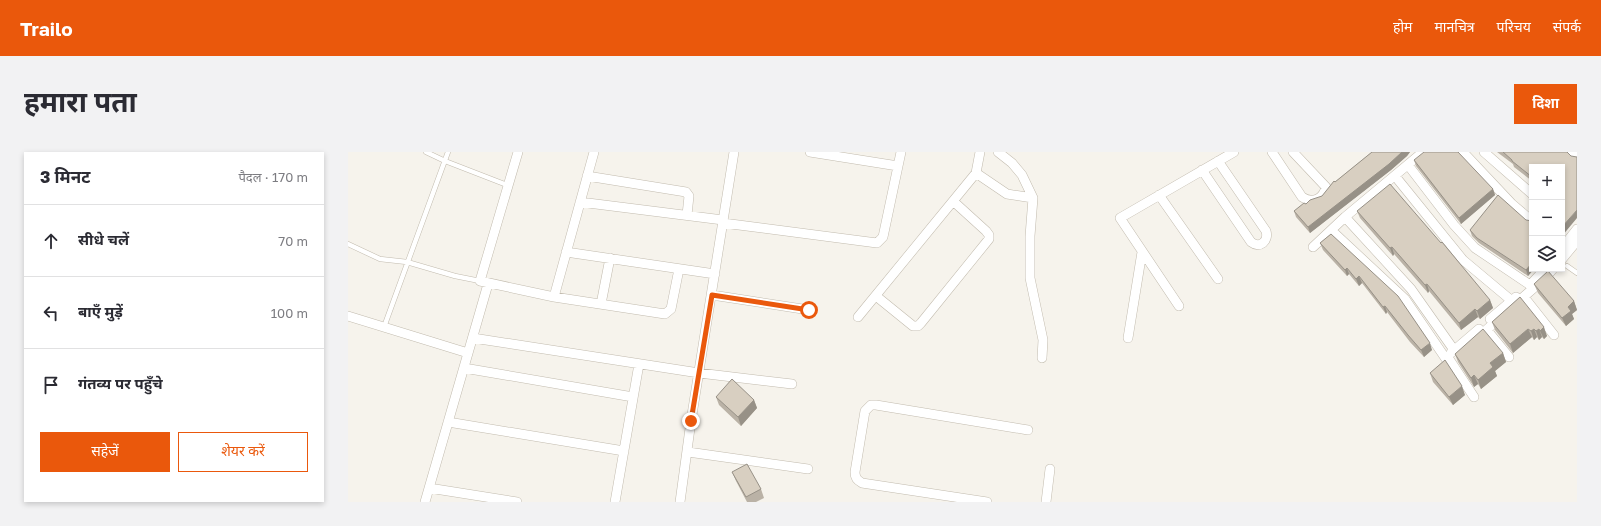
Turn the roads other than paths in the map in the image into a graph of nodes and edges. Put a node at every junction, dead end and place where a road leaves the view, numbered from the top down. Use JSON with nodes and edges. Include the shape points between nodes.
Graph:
{"nodes":[{"id":1,"x":426,"y":152,"type":"edge"},
{"id":2,"x":448,"y":152,"type":"edge"},
{"id":3,"x":518,"y":152,"type":"edge"},
{"id":4,"x":594,"y":152,"type":"edge"},
{"id":5,"x":734,"y":152,"type":"edge"},
{"id":6,"x":810,"y":152,"type":"edge"},
{"id":7,"x":901,"y":152,"type":"edge"},
{"id":8,"x":980,"y":152,"type":"edge"},
{"id":9,"x":998,"y":152,"type":"edge"},
{"id":10,"x":1234,"y":152,"type":"edge"},
{"id":11,"x":1272,"y":152,"type":"edge"},
{"id":12,"x":1293,"y":152,"type":"edge"},
{"id":13,"x":1423,"y":152,"type":"edge"},
{"id":14,"x":1463,"y":152,"type":"edge"},
{"id":15,"x":1484,"y":152,"type":"edge"},
{"id":16,"x":1571,"y":152,"type":"edge"},
{"id":17,"x":1577,"y":157,"type":"edge"},
{"id":18,"x":445,"y":161,"type":"junction"},
{"id":19,"x":1218,"y":161,"type":"junction"},
{"id":20,"x":898,"y":166,"type":"junction"},
{"id":21,"x":1408,"y":166,"type":"junction"},
{"id":22,"x":1202,"y":170,"type":"junction"},
{"id":23,"x":976,"y":173,"type":"junction"},
{"id":24,"x":587,"y":176,"type":"junction"},
{"id":25,"x":1395,"y":176,"type":"junction"},
{"id":26,"x":507,"y":185,"type":"junction"},
{"id":27,"x":1529,"y":191,"type":"edge"},
{"id":28,"x":1159,"y":195,"type":"junction"},
{"id":29,"x":1033,"y":198,"type":"junction"},
{"id":30,"x":953,"y":201,"type":"junction"},
{"id":31,"x":580,"y":202,"type":"junction"},
{"id":32,"x":687,"y":215,"type":"junction"},
{"id":33,"x":1345,"y":217,"type":"junction"},
{"id":34,"x":1529,"y":218,"type":"edge"},
{"id":35,"x":723,"y":221,"type":"junction"},
{"id":36,"x":1577,"y":229,"type":"edge"},
{"id":37,"x":1331,"y":230,"type":"junction"},
{"id":38,"x":1577,"y":241,"type":"edge"},
{"id":39,"x":1565,"y":243,"type":"edge"},
{"id":40,"x":348,"y":244,"type":"edge"},
{"id":41,"x":1313,"y":248,"type":"dead end"},
{"id":42,"x":566,"y":252,"type":"junction"},
{"id":43,"x":1142,"y":252,"type":"junction"},
{"id":44,"x":610,"y":258,"type":"junction"},
{"id":45,"x":1565,"y":260,"type":"edge"},
{"id":46,"x":407,"y":262,"type":"junction"},
{"id":47,"x":1565,"y":263,"type":"edge"},
{"id":48,"x":679,"y":269,"type":"junction"},
{"id":49,"x":1542,"y":272,"type":"edge"},
{"id":50,"x":1550,"y":272,"type":"edge"},
{"id":51,"x":1577,"y":273,"type":"edge"},
{"id":52,"x":715,"y":274,"type":"junction"},
{"id":53,"x":1218,"y":280,"type":"dead end"},
{"id":54,"x":484,"y":282,"type":"junction"},
{"id":55,"x":1530,"y":285,"type":"junction"},
{"id":56,"x":712,"y":295,"type":"junction"},
{"id":57,"x":876,"y":296,"type":"junction"},
{"id":58,"x":554,"y":297,"type":"junction"},
{"id":59,"x":1524,"y":297,"type":"junction"},
{"id":60,"x":1512,"y":301,"type":"junction"},
{"id":61,"x":601,"y":304,"type":"junction"},
{"id":62,"x":1179,"y":306,"type":"dead end"},
{"id":63,"x":809,"y":310,"type":"dead end"},
{"id":64,"x":348,"y":316,"type":"edge"},
{"id":65,"x":858,"y":317,"type":"dead end"},
{"id":66,"x":384,"y":327,"type":"junction"},
{"id":67,"x":1487,"y":330,"type":"junction"},
{"id":68,"x":1554,"y":335,"type":"dead end"},
{"id":69,"x":473,"y":338,"type":"junction"},
{"id":70,"x":1128,"y":338,"type":"dead end"},
{"id":71,"x":1454,"y":350,"type":"junction"},
{"id":72,"x":468,"y":353,"type":"junction"},
{"id":73,"x":1509,"y":357,"type":"dead end"},
{"id":74,"x":1042,"y":358,"type":"dead end"},
{"id":75,"x":1448,"y":359,"type":"junction"},
{"id":76,"x":639,"y":364,"type":"junction"},
{"id":77,"x":464,"y":368,"type":"junction"},
{"id":78,"x":699,"y":373,"type":"junction"},
{"id":79,"x":792,"y":384,"type":"dead end"},
{"id":80,"x":632,"y":397,"type":"junction"},
{"id":81,"x":1474,"y":397,"type":"dead end"},
{"id":82,"x":448,"y":422,"type":"junction"},
{"id":83,"x":1028,"y":430,"type":"dead end"},
{"id":84,"x":624,"y":451,"type":"junction"},
{"id":85,"x":688,"y":452,"type":"junction"},
{"id":86,"x":808,"y":469,"type":"dead end"},
{"id":87,"x":1050,"y":469,"type":"dead end"},
{"id":88,"x":429,"y":488,"type":"junction"},
{"id":89,"x":425,"y":502,"type":"edge"},
{"id":90,"x":517,"y":502,"type":"edge"},
{"id":91,"x":615,"y":502,"type":"edge"},
{"id":92,"x":680,"y":502,"type":"edge"},
{"id":93,"x":987,"y":502,"type":"edge"},
{"id":94,"x":1046,"y":502,"type":"edge"}],
"edges":[{"from":1,"to":18,"type":"lane"},
{"from":2,"to":18,"type":"lane"},
{"from":3,"to":26,"type":"street"},
{"from":4,"to":24,"type":"street"},
{"from":5,"to":35,"type":"street"},
{"from":6,"to":20,"type":"street"},
{"from":7,"to":20,"type":"street"},
{"from":8,"to":23,"type":"street"},
{"from":9,"to":29,"type":"street","via":[[1022,175]]},
{"from":10,"to":19,"type":"street"},
{"from":11,"to":12,"type":"street","via":[[1302,197],[1310,202],[1314,201],[1325,192],[1326,187]]},
{"from":13,"to":21,"type":"street"},
{"from":14,"to":34,"type":"street"},
{"from":15,"to":27,"type":"street"},
{"from":16,"to":17,"type":"street"},
{"from":18,"to":26,"type":"lane"},
{"from":18,"to":46,"type":"lane"},
{"from":19,"to":22,"type":"street"},
{"from":19,"to":22,"type":"street","via":[[1266,231],[1266,241],[1261,245],[1251,242]]},
{"from":20,"to":35,"type":"street","via":[[883,237],[877,243]]},
{"from":21,"to":25,"type":"street"},
{"from":21,"to":55,"type":"street","via":[[1475,248]]},
{"from":22,"to":28,"type":"street"},
{"from":23,"to":29,"type":"street","via":[[1007,194]]},
{"from":23,"to":30,"type":"street"},
{"from":24,"to":31,"type":"street"},
{"from":24,"to":32,"type":"street","via":[[686,192],[690,196]]},
{"from":25,"to":33,"type":"street"},
{"from":25,"to":60,"type":"street","via":[[1463,260]]},
{"from":26,"to":54,"type":"street"},
{"from":28,"to":43,"type":"street","via":[[1120,218]]},
{"from":28,"to":53,"type":"street"},
{"from":29,"to":74,"type":"street","via":[[1030,278],[1043,340]]},
{"from":30,"to":57,"type":"street"},
{"from":30,"to":57,"type":"street","via":[[986,231],[989,239],[921,323],[913,326]]},
{"from":31,"to":32,"type":"street"},
{"from":31,"to":42,"type":"street"},
{"from":32,"to":35,"type":"street"},
{"from":33,"to":37,"type":"street"},
{"from":33,"to":71,"type":"street","via":[[1411,289]]},
{"from":35,"to":52,"type":"street"},
{"from":36,"to":39,"type":"street"},
{"from":37,"to":41,"type":"street"},
{"from":37,"to":75,"type":"street","via":[[1405,299]]},
{"from":38,"to":45,"type":"street"},
{"from":40,"to":46,"type":"lane","via":[[380,259]]},
{"from":42,"to":44,"type":"street"},
{"from":42,"to":58,"type":"street"},
{"from":43,"to":62,"type":"street"},
{"from":43,"to":70,"type":"street"},
{"from":44,"to":48,"type":"street"},
{"from":44,"to":61,"type":"street"},
{"from":46,"to":54,"type":"lane"},
{"from":46,"to":66,"type":"lane"},
{"from":47,"to":51,"type":"lane"},
{"from":48,"to":52,"type":"street"},
{"from":48,"to":61,"type":"street","via":[[671,309],[665,314]]},
{"from":49,"to":55,"type":"street"},
{"from":50,"to":59,"type":"street"},
{"from":52,"to":56,"type":"street"},
{"from":54,"to":58,"type":"street"},
{"from":54,"to":69,"type":"street"},
{"from":55,"to":60,"type":"street"},
{"from":56,"to":63,"type":"street"},
{"from":56,"to":78,"type":"street"},
{"from":57,"to":65,"type":"street"},
{"from":58,"to":61,"type":"street"},
{"from":59,"to":67,"type":"street"},
{"from":59,"to":68,"type":"street"},
{"from":60,"to":71,"type":"street"},
{"from":64,"to":66,"type":"street"},
{"from":66,"to":72,"type":"street"},
{"from":67,"to":73,"type":"street"},
{"from":67,"to":75,"type":"street","via":[[1453,359]]},
{"from":69,"to":72,"type":"street"},
{"from":69,"to":76,"type":"street"},
{"from":71,"to":75,"type":"street"},
{"from":72,"to":77,"type":"street"},
{"from":75,"to":81,"type":"street"},
{"from":76,"to":78,"type":"street"},
{"from":76,"to":80,"type":"street"},
{"from":77,"to":80,"type":"street"},
{"from":77,"to":82,"type":"street"},
{"from":78,"to":79,"type":"street"},
{"from":78,"to":85,"type":"street"},
{"from":80,"to":84,"type":"street"},
{"from":82,"to":84,"type":"street"},
{"from":82,"to":88,"type":"street"},
{"from":83,"to":93,"type":"street","via":[[876,405],[871,405],[865,411],[855,472],[862,483]]},
{"from":84,"to":91,"type":"street"},
{"from":85,"to":86,"type":"street"},
{"from":85,"to":92,"type":"street"},
{"from":87,"to":94,"type":"street"},
{"from":88,"to":89,"type":"street"},
{"from":88,"to":90,"type":"street"}]}
